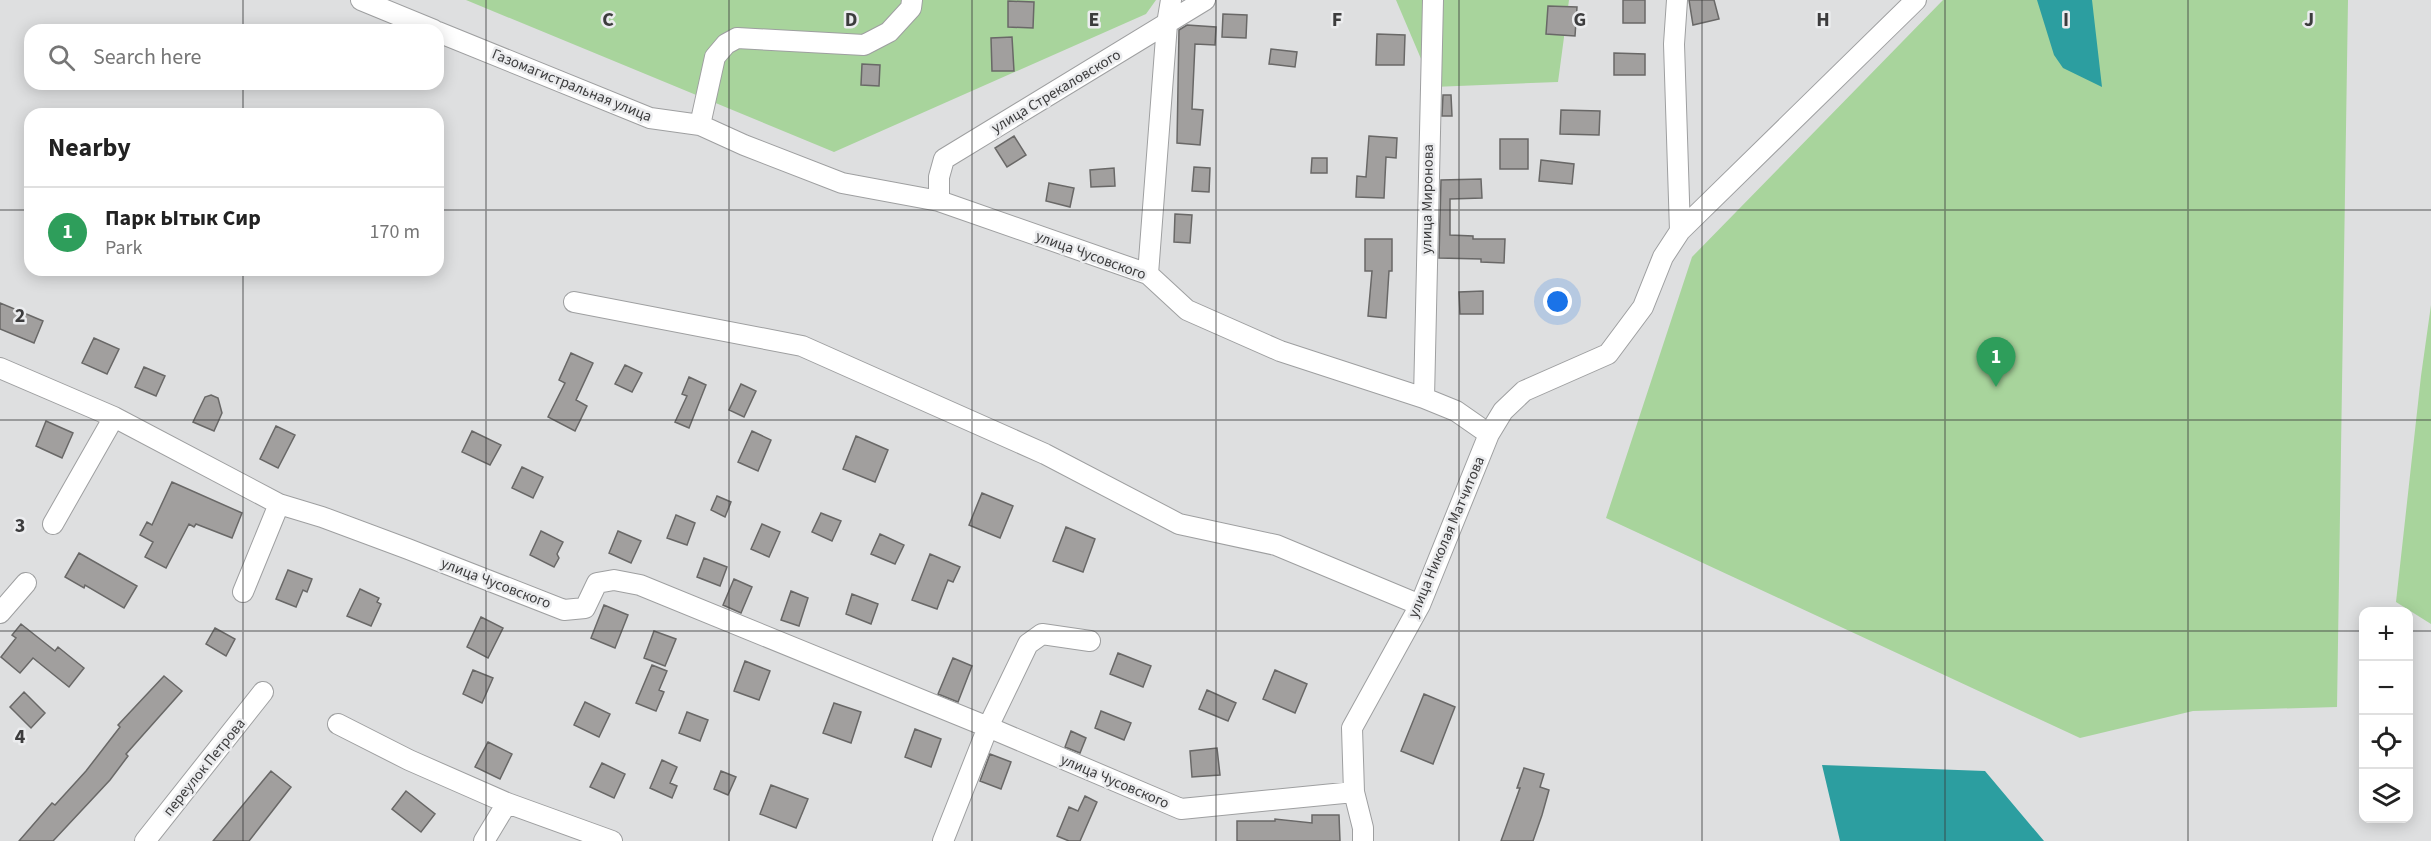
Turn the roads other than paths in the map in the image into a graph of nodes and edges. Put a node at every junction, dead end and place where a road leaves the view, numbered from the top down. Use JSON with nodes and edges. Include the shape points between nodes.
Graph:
{"nodes":[{"id":1,"x":361,"y":0,"type":"edge"},
{"id":2,"x":912,"y":0,"type":"edge"},
{"id":3,"x":1171,"y":0,"type":"edge"},
{"id":4,"x":1204,"y":0,"type":"edge"},
{"id":5,"x":1432,"y":0,"type":"edge"},
{"id":6,"x":1677,"y":0,"type":"edge"},
{"id":7,"x":1916,"y":0,"type":"edge"},
{"id":8,"x":419,"y":24,"type":"edge"},
{"id":9,"x":1167,"y":24,"type":"junction"},
{"id":10,"x":444,"y":34,"type":"edge"},
{"id":11,"x":700,"y":125,"type":"junction"},
{"id":12,"x":842,"y":183,"type":"joint"},
{"id":13,"x":939,"y":201,"type":"junction"},
{"id":14,"x":1680,"y":231,"type":"junction"},
{"id":15,"x":1148,"y":274,"type":"junction"},
{"id":16,"x":574,"y":302,"type":"dead end"},
{"id":17,"x":0,"y":368,"type":"edge"},
{"id":18,"x":1424,"y":398,"type":"junction"},
{"id":19,"x":114,"y":417,"type":"junction"},
{"id":20,"x":1489,"y":434,"type":"junction"},
{"id":21,"x":279,"y":504,"type":"junction"},
{"id":22,"x":53,"y":524,"type":"dead end"},
{"id":23,"x":26,"y":583,"type":"dead end"},
{"id":24,"x":243,"y":592,"type":"dead end"},
{"id":25,"x":1420,"y":605,"type":"junction"},
{"id":26,"x":0,"y":613,"type":"edge"},
{"id":27,"x":1090,"y":641,"type":"dead end"},
{"id":28,"x":263,"y":692,"type":"dead end"},
{"id":29,"x":338,"y":724,"type":"dead end"},
{"id":30,"x":988,"y":727,"type":"junction"},
{"id":31,"x":1354,"y":792,"type":"junction"},
{"id":32,"x":507,"y":803,"type":"junction"},
{"id":33,"x":145,"y":841,"type":"edge"},
{"id":34,"x":484,"y":841,"type":"edge"},
{"id":35,"x":612,"y":841,"type":"edge"},
{"id":36,"x":943,"y":841,"type":"edge"},
{"id":37,"x":1363,"y":841,"type":"edge"}],
"edges":[{"from":1,"to":8,"type":"street","name":"Газомагистральная улица"},
{"from":2,"to":11,"type":"street","via":[[911,8],[889,32],[864,45],[737,38],[715,57]]},
{"from":3,"to":9,"type":"street"},
{"from":4,"to":9,"type":"street","name":"улица Стрекаловского"},
{"from":5,"to":18,"type":"street","name":"улица Миронова"},
{"from":6,"to":14,"type":"street","via":[[1674,45]]},
{"from":7,"to":14,"type":"street","name":"улица Николая Матчитова"},
{"from":9,"to":13,"type":"street","name":"улица Стрекаловского","via":[[944,159]]},
{"from":9,"to":15,"type":"street"},
{"from":10,"to":11,"type":"street","name":"Газомагистральная улица","via":[[650,118]]},
{"from":11,"to":12,"type":"street","name":"Газомагистральная улица"},
{"from":12,"to":13,"type":"street","name":"улица Чусовского"},
{"from":13,"to":15,"type":"street","name":"улица Чусовского"},
{"from":14,"to":20,"type":"street","name":"улица Николая Матчитова","via":[[1663,257],[1643,307],[1608,354],[1524,391],[1503,411]]},
{"from":15,"to":18,"type":"street","name":"улица Чусовского","via":[[1187,310],[1280,351]]},
{"from":16,"to":25,"type":"street","via":[[802,345],[1045,454],[1179,524],[1276,545]]},
{"from":17,"to":19,"type":"street","name":"улица Чусовского"},
{"from":18,"to":20,"type":"street","name":"улица Чусовского","via":[[1456,411]]},
{"from":19,"to":21,"type":"street","name":"улица Чусовского"},
{"from":19,"to":22,"type":"street"},
{"from":20,"to":25,"type":"street","name":"улица Николая Матчитова"},
{"from":21,"to":24,"type":"street"},
{"from":21,"to":30,"type":"street","name":"улица Чусовского","via":[[397,544],[564,610],[585,608],[597,583],[614,580],[640,585]]},
{"from":23,"to":26,"type":"street"},
{"from":25,"to":31,"type":"street","name":"улица Николая Матчитова","via":[[1352,728]]},
{"from":27,"to":30,"type":"street","via":[[1042,634],[1028,644]]},
{"from":28,"to":33,"type":"street","name":"переулок Петрова"},
{"from":29,"to":32,"type":"street"},
{"from":30,"to":31,"type":"street","name":"улица Чусовского","via":[[1181,809]]},
{"from":30,"to":36,"type":"street"},
{"from":31,"to":37,"type":"street","name":"улица Николая Матчитова"},
{"from":32,"to":34,"type":"street"},
{"from":32,"to":35,"type":"street"}]}
